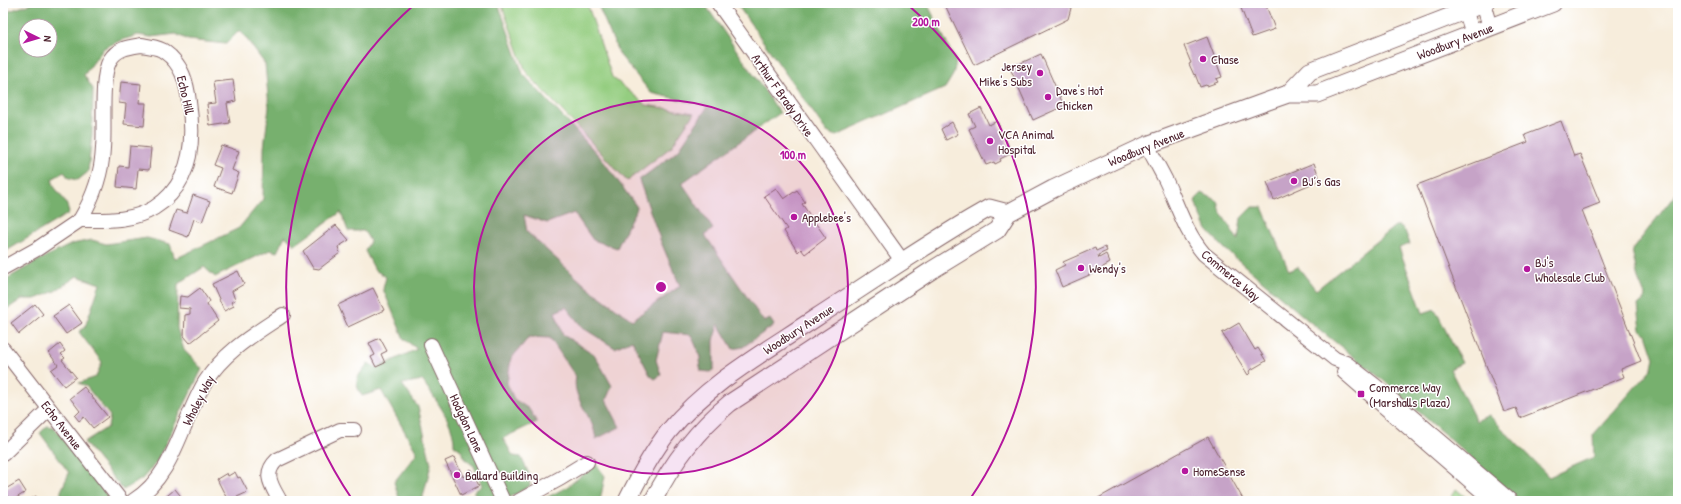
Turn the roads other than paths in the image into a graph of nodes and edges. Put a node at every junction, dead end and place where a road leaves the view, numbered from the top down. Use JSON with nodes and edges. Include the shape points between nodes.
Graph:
{"nodes":[{"id":1,"x":718,"y":3,"type":"edge"},
{"id":2,"x":1484,"y":3,"type":"edge"},
{"id":3,"x":1552,"y":3,"type":"edge"},
{"id":4,"x":1464,"y":7,"type":"edge"},
{"id":5,"x":1490,"y":28,"type":"junction"},
{"id":6,"x":1473,"y":34,"type":"junction"},
{"id":7,"x":1288,"y":94,"type":"junction"},
{"id":8,"x":1147,"y":145,"type":"junction"},
{"id":9,"x":1008,"y":213,"type":"junction"},
{"id":10,"x":80,"y":220,"type":"junction"},
{"id":11,"x":897,"y":265,"type":"junction"},
{"id":12,"x":3,"y":268,"type":"edge"},
{"id":13,"x":283,"y":315,"type":"dead end"},
{"id":14,"x":431,"y":345,"type":"dead end"},
{"id":15,"x":3,"y":349,"type":"edge"},
{"id":16,"x":1335,"y":359,"type":"junction"},
{"id":17,"x":49,"y":409,"type":"junction"},
{"id":18,"x":354,"y":430,"type":"dead end"},
{"id":19,"x":3,"y":454,"type":"edge"},
{"id":20,"x":587,"y":462,"type":"dead end"},
{"id":21,"x":120,"y":501,"type":"edge"},
{"id":22,"x":133,"y":501,"type":"edge"},
{"id":23,"x":280,"y":501,"type":"edge"},
{"id":24,"x":503,"y":501,"type":"edge"},
{"id":25,"x":519,"y":501,"type":"edge"},
{"id":26,"x":627,"y":501,"type":"edge"},
{"id":27,"x":652,"y":501,"type":"edge"},
{"id":28,"x":1493,"y":501,"type":"edge"},
{"id":29,"x":1511,"y":501,"type":"edge"}],
"edges":[{"from":1,"to":11,"type":"street","name":"Arthur F Brady Drive","via":[[890,245]]},
{"from":2,"to":4,"type":"main road","name":"Woodbury Avenue"},
{"from":2,"to":5,"type":"street"},
{"from":3,"to":5,"type":"main road","name":"Woodbury Avenue"},
{"from":4,"to":6,"type":"street"},
{"from":4,"to":7,"type":"main road","name":"Woodbury Avenue","via":[[1310,71]]},
{"from":5,"to":6,"type":"main road","name":"Woodbury Avenue"},
{"from":6,"to":7,"type":"main road","name":"Woodbury Avenue","via":[[1317,94]]},
{"from":7,"to":8,"type":"main road","name":"Woodbury Avenue"},
{"from":8,"to":9,"type":"main road","name":"Woodbury Avenue","via":[[1087,172]]},
{"from":8,"to":16,"type":"street","name":"Commerce Way","via":[[1194,243],[1204,254]]},
{"from":9,"to":11,"type":"main road","name":"Woodbury Avenue","via":[[989,208]]},
{"from":9,"to":27,"type":"main road","name":"Woodbury Avenue","via":[[997,230],[730,402],[712,417],[684,450]]},
{"from":10,"to":10,"type":"street","name":"Echo Hill","via":[[92,196],[102,159],[105,85],[110,61],[116,52],[128,47],[142,45],[164,51],[178,65],[183,75],[192,117],[191,147],[180,181],[167,198],[141,214],[114,220]]},
{"from":10,"to":12,"type":"street","name":"Echo Hill"},
{"from":11,"to":26,"type":"main road","name":"Woodbury Avenue","via":[[755,357],[712,389],[669,431],[647,463]]},
{"from":13,"to":22,"type":"street","name":"Wholey Way","via":[[241,343],[214,369],[196,400],[166,466],[148,489]]},
{"from":14,"to":24,"type":"street","name":"Hodgdon Lane"},
{"from":15,"to":17,"type":"street","name":"Echo Avenue"},
{"from":16,"to":28,"type":"street","name":"Commerce Way","via":[[1341,369]]},
{"from":16,"to":29,"type":"street","name":"Commerce Way","via":[[1346,363],[1377,387]]},
{"from":17,"to":19,"type":"street"},
{"from":17,"to":21,"type":"street","name":"Echo Avenue"},
{"from":18,"to":23,"type":"street","via":[[340,430],[277,460],[270,466],[270,482]]},
{"from":20,"to":25,"type":"street"}]}
